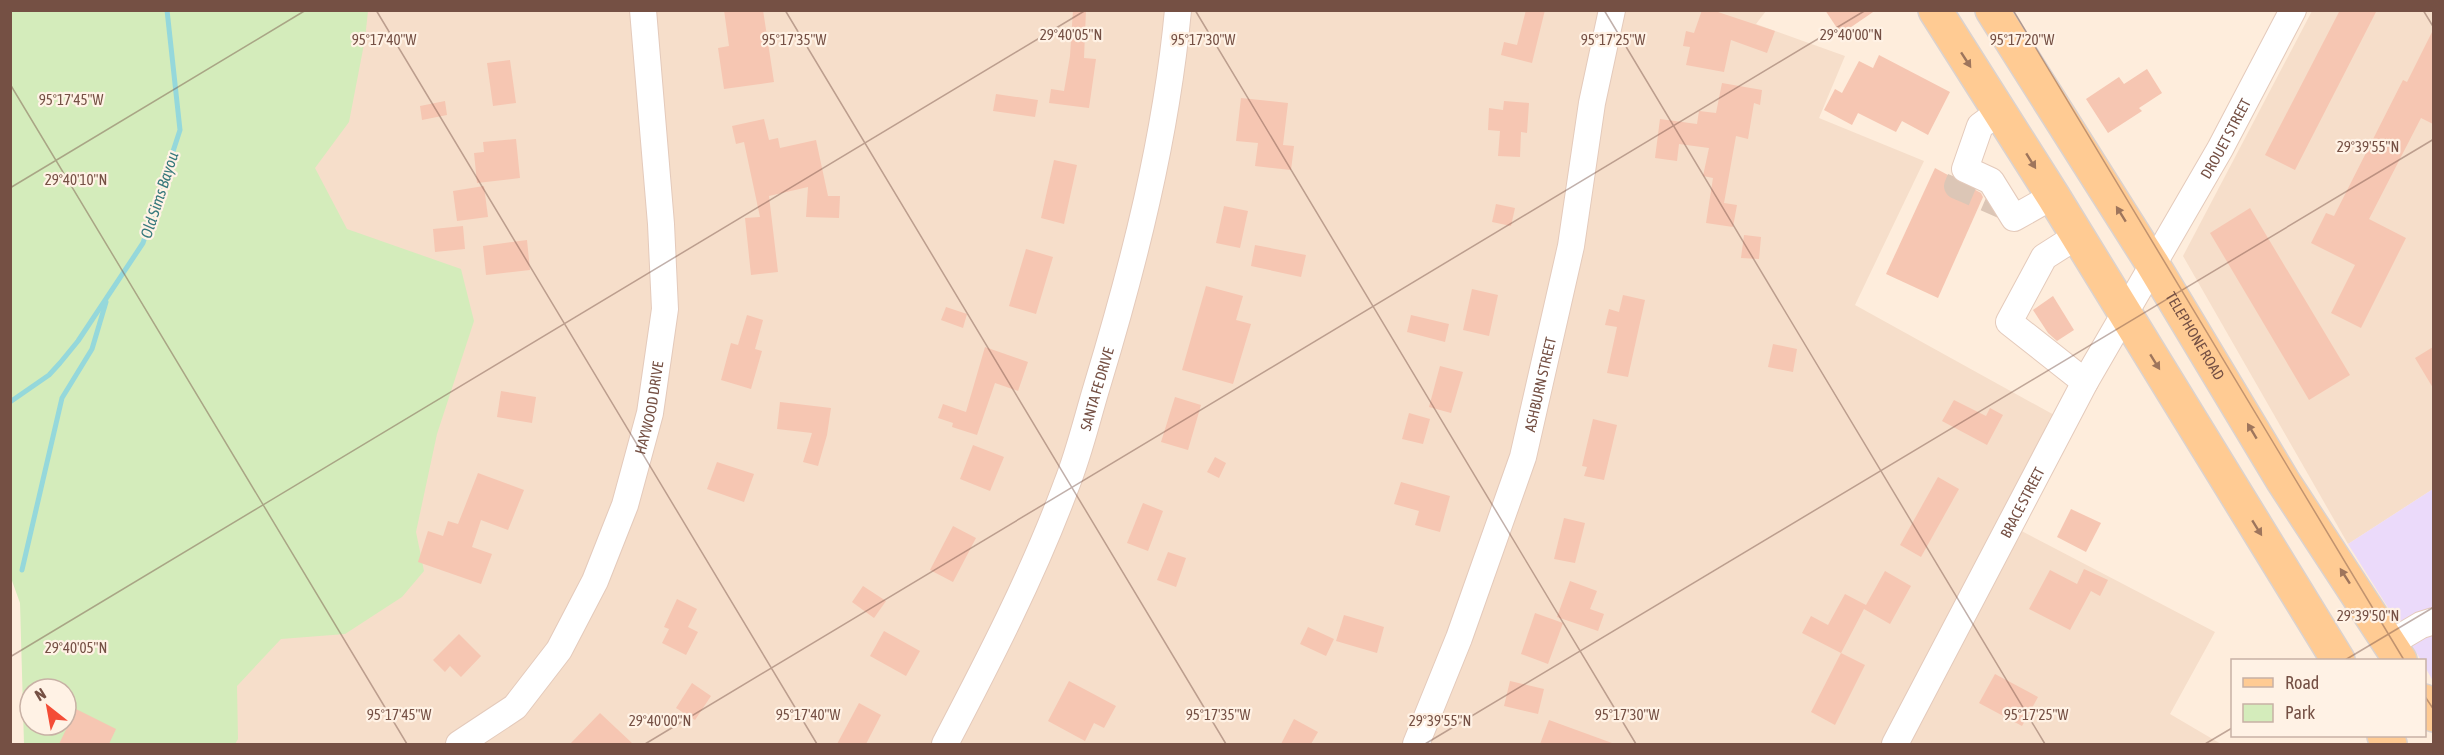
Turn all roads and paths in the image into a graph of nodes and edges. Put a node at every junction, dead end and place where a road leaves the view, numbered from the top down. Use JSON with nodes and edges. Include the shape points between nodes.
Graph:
{"nodes":[{"id":1,"x":643,"y":10,"type":"edge"},
{"id":2,"x":1178,"y":10,"type":"edge"},
{"id":3,"x":1612,"y":10,"type":"edge"},
{"id":4,"x":1935,"y":10,"type":"edge"},
{"id":5,"x":1992,"y":10,"type":"edge"},
{"id":6,"x":2293,"y":10,"type":"edge"},
{"id":7,"x":1999,"y":112,"type":"junction"},
{"id":8,"x":2053,"y":196,"type":"junction"},
{"id":9,"x":2077,"y":236,"type":"junction"},
{"id":10,"x":2152,"y":263,"type":"junction"},
{"id":11,"x":2125,"y":312,"type":"junction"},
{"id":12,"x":2085,"y":382,"type":"junction"},
{"id":13,"x":2433,"y":621,"type":"edge"},
{"id":14,"x":2394,"y":652,"type":"edge"},
{"id":15,"x":2337,"y":659,"type":"edge"},
{"id":16,"x":459,"y":744,"type":"edge"},
{"id":17,"x":945,"y":744,"type":"edge"},
{"id":18,"x":1416,"y":744,"type":"edge"},
{"id":19,"x":1895,"y":744,"type":"edge"}],
"edges":[{"from":1,"to":16,"type":"street","name":"HAYWOOD DRIVE","via":[[665,309],[650,413],[625,505],[595,580],[559,650],[515,706]]},
{"from":2,"to":17,"type":"street","name":"SANTA FE DRIVE","via":[[1148,202],[1067,484],[1004,632]]},
{"from":3,"to":18,"type":"street","name":"ASHBURN STREET","via":[[1592,103],[1571,246],[1523,457],[1460,638]]},
{"from":4,"to":7,"type":"main road","one_way":true},
{"from":10,"to":5,"type":"main road","name":"TELEPHONE ROAD","one_way":true},
{"from":6,"to":10,"type":"street","name":"DROUET STREET","via":[[2220,149]]},
{"from":7,"to":8,"type":"main road","one_way":true},
{"from":7,"to":8,"type":"street","via":[[1980,126],[1963,174],[1991,181],[2014,218]]},
{"from":8,"to":9,"type":"main road"},
{"from":9,"to":11,"type":"main road"},
{"from":9,"to":12,"type":"street","via":[[2044,257],[2009,322]]},
{"from":10,"to":11,"type":"street","name":"BRACE STREET"},
{"from":14,"to":10,"type":"main road","name":"TELEPHONE ROAD","one_way":true,"via":[[2271,462]]},
{"from":11,"to":12,"type":"street","name":"BRACE STREET"},
{"from":11,"to":15,"type":"main road","one_way":true},
{"from":12,"to":19,"type":"street","name":"BRACE STREET"},
{"from":13,"to":14,"type":"street","via":[[2421,625]]}]}
